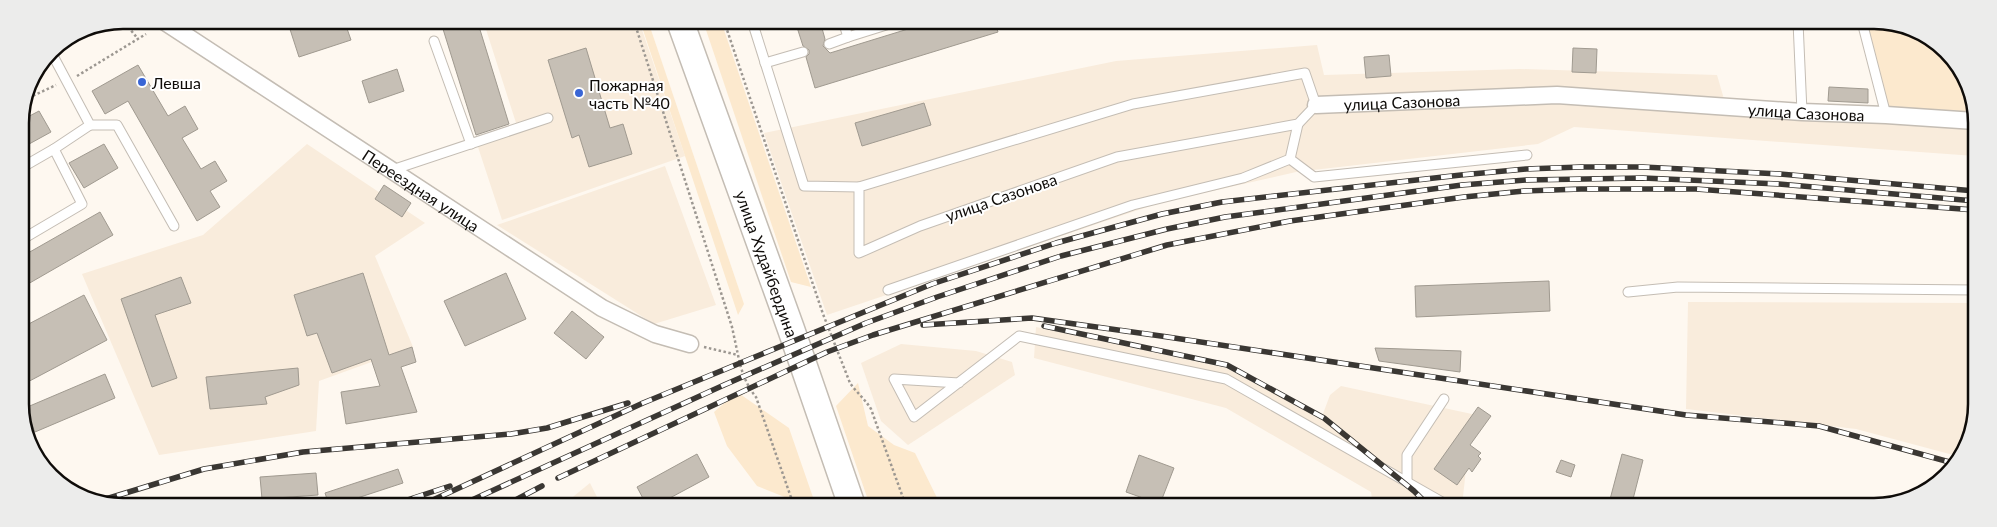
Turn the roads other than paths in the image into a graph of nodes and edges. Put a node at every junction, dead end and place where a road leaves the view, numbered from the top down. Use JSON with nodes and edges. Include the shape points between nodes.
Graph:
{"nodes":[{"id":1,"x":176,"y":29,"type":"edge"},
{"id":2,"x":668,"y":29,"type":"edge"},
{"id":3,"x":683,"y":29,"type":"edge"},
{"id":4,"x":754,"y":29,"type":"edge"},
{"id":5,"x":846,"y":29,"type":"edge"},
{"id":6,"x":874,"y":29,"type":"edge"},
{"id":7,"x":1798,"y":29,"type":"edge"},
{"id":8,"x":1864,"y":29,"type":"edge"},
{"id":9,"x":848,"y":37,"type":"junction"},
{"id":10,"x":434,"y":40,"type":"dead end"},
{"id":11,"x":829,"y":44,"type":"dead end"},
{"id":12,"x":803,"y":52,"type":"dead end"},
{"id":13,"x":55,"y":58,"type":"edge"},
{"id":14,"x":765,"y":63,"type":"junction"},
{"id":15,"x":1316,"y":104,"type":"junction"},
{"id":16,"x":1802,"y":112,"type":"junction"},
{"id":17,"x":1886,"y":115,"type":"junction"},
{"id":18,"x":548,"y":118,"type":"dead end"},
{"id":19,"x":1968,"y":121,"type":"edge"},
{"id":20,"x":1298,"y":124,"type":"junction"},
{"id":21,"x":90,"y":125,"type":"junction"},
{"id":22,"x":471,"y":144,"type":"junction"},
{"id":23,"x":54,"y":149,"type":"junction"},
{"id":24,"x":1527,"y":155,"type":"dead end"},
{"id":25,"x":1290,"y":159,"type":"junction"},
{"id":26,"x":29,"y":163,"type":"edge"},
{"id":27,"x":392,"y":170,"type":"junction"},
{"id":28,"x":859,"y":187,"type":"junction"},
{"id":29,"x":174,"y":226,"type":"dead end"},
{"id":30,"x":29,"y":235,"type":"edge"},
{"id":31,"x":888,"y":290,"type":"dead end"},
{"id":32,"x":1968,"y":290,"type":"edge"},
{"id":33,"x":1628,"y":292,"type":"dead end"},
{"id":34,"x":690,"y":344,"type":"road end"},
{"id":35,"x":959,"y":383,"type":"junction"},
{"id":36,"x":1444,"y":399,"type":"dead end"},
{"id":37,"x":1408,"y":481,"type":"junction"},
{"id":38,"x":832,"y":498,"type":"edge"},
{"id":39,"x":849,"y":498,"type":"edge"},
{"id":40,"x":1436,"y":498,"type":"edge"}],
"edges":[{"from":1,"to":27,"type":"street","name":"Переездная улица"},
{"from":2,"to":38,"type":"main road","name":"улица Худайбердина"},
{"from":3,"to":39,"type":"main road","name":"улица Худайбердина"},
{"from":4,"to":14,"type":"lane"},
{"from":5,"to":9,"type":"lane"},
{"from":6,"to":9,"type":"lane"},
{"from":7,"to":16,"type":"lane"},
{"from":8,"to":17,"type":"lane"},
{"from":9,"to":11,"type":"lane"},
{"from":10,"to":22,"type":"lane"},
{"from":12,"to":14,"type":"lane"},
{"from":13,"to":21,"type":"lane"},
{"from":14,"to":28,"type":"lane","via":[[804,186]]},
{"from":15,"to":16,"type":"street","name":"улица Сазонова","via":[[1557,95]]},
{"from":15,"to":20,"type":"lane"},
{"from":15,"to":28,"type":"lane","via":[[1305,73],[1133,104]]},
{"from":16,"to":17,"type":"street","name":"улица Сазонова"},
{"from":17,"to":19,"type":"street","name":"улица Сазонова"},
{"from":18,"to":22,"type":"lane"},
{"from":20,"to":25,"type":"lane"},
{"from":20,"to":28,"type":"lane","name":"улица Сазонова","via":[[1117,157],[920,226],[859,254]]},
{"from":21,"to":23,"type":"lane"},
{"from":21,"to":29,"type":"lane","via":[[117,125]]},
{"from":22,"to":27,"type":"lane"},
{"from":23,"to":26,"type":"lane"},
{"from":23,"to":30,"type":"lane","via":[[82,204]]},
{"from":24,"to":25,"type":"lane","via":[[1314,177]]},
{"from":25,"to":31,"type":"lane","via":[[1242,178],[1133,205]]},
{"from":27,"to":34,"type":"street","name":"Переездная улица","via":[[602,308],[655,334]]},
{"from":32,"to":33,"type":"lane","via":[[1678,287]]},
{"from":35,"to":35,"type":"lane","via":[[914,417],[894,380],[903,380]]},
{"from":35,"to":37,"type":"lane","via":[[1019,336],[1226,379]]},
{"from":36,"to":37,"type":"lane","via":[[1406,455]]},
{"from":37,"to":40,"type":"lane"}]}
